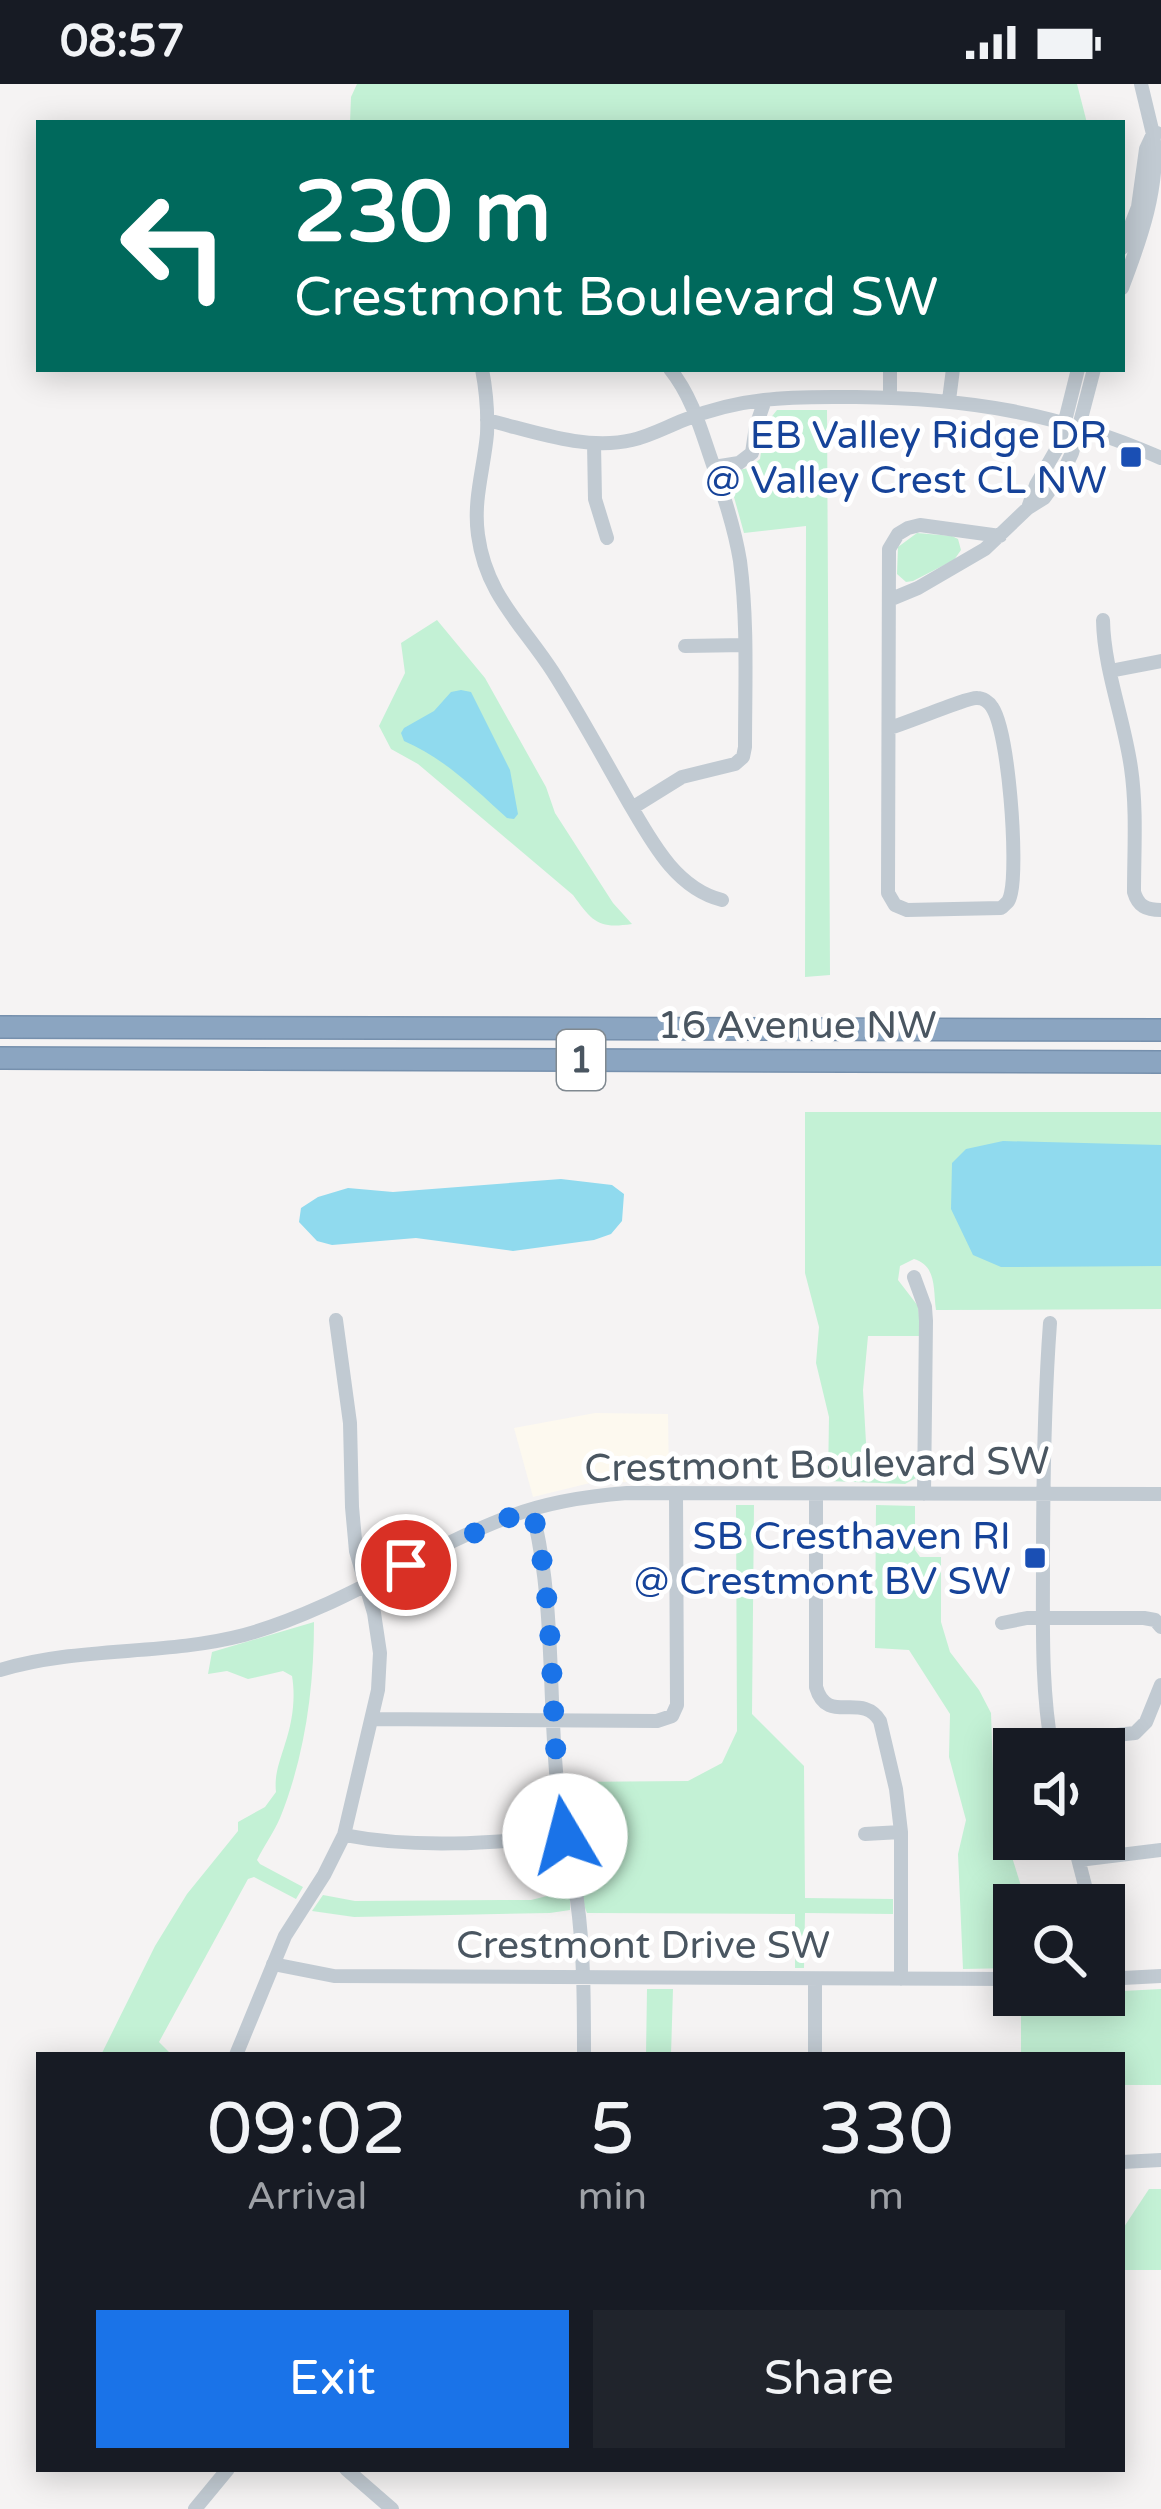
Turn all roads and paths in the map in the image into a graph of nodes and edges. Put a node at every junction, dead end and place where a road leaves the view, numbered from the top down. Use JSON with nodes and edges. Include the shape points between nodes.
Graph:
{"nodes":[{"id":1,"x":1141,"y":84,"type":"edge"},
{"id":2,"x":1157,"y":133,"type":"edge"},
{"id":3,"x":1125,"y":240,"type":"edge"},
{"id":4,"x":1125,"y":281,"type":"edge"},
{"id":5,"x":482,"y":372,"type":"edge"},
{"id":6,"x":673,"y":372,"type":"edge"},
{"id":7,"x":890,"y":372,"type":"edge"},
{"id":8,"x":953,"y":372,"type":"edge"},
{"id":9,"x":1078,"y":372,"type":"edge"},
{"id":10,"x":1093,"y":372,"type":"edge"},
{"id":11,"x":890,"y":398,"type":"junction"},
{"id":12,"x":765,"y":400,"type":"junction"},
{"id":13,"x":949,"y":400,"type":"junction"},
{"id":14,"x":697,"y":415,"type":"junction"},
{"id":15,"x":487,"y":420,"type":"junction"},
{"id":16,"x":1072,"y":425,"type":"junction"},
{"id":17,"x":594,"y":443,"type":"junction"},
{"id":18,"x":1161,"y":458,"type":"edge"},
{"id":19,"x":714,"y":466,"type":"junction"},
{"id":20,"x":1000,"y":536,"type":"junction"},
{"id":21,"x":607,"y":538,"type":"dead end"},
{"id":22,"x":889,"y":600,"type":"junction"},
{"id":23,"x":1103,"y":620,"type":"dead end"},
{"id":24,"x":745,"y":645,"type":"junction"},
{"id":25,"x":685,"y":646,"type":"dead end"},
{"id":26,"x":1161,"y":661,"type":"edge"},
{"id":27,"x":1110,"y":670,"type":"junction"},
{"id":28,"x":889,"y":728,"type":"junction"},
{"id":29,"x":632,"y":808,"type":"junction"},
{"id":30,"x":722,"y":900,"type":"dead end"},
{"id":31,"x":1161,"y":910,"type":"edge"},
{"id":32,"x":0,"y":1027,"type":"edge"},
{"id":33,"x":1161,"y":1030,"type":"edge"},
{"id":34,"x":0,"y":1058,"type":"edge"},
{"id":35,"x":1161,"y":1062,"type":"edge"},
{"id":36,"x":914,"y":1277,"type":"dead end"},
{"id":37,"x":336,"y":1320,"type":"dead end"},
{"id":38,"x":1050,"y":1323,"type":"dead end"},
{"id":39,"x":676,"y":1493,"type":"junction"},
{"id":40,"x":816,"y":1494,"type":"junction"},
{"id":41,"x":924,"y":1494,"type":"junction"},
{"id":42,"x":1043,"y":1494,"type":"junction"},
{"id":43,"x":1161,"y":1494,"type":"edge"},
{"id":44,"x":532,"y":1510,"type":"junction"},
{"id":45,"x":364,"y":1586,"type":"junction"},
{"id":46,"x":1043,"y":1618,"type":"junction"},
{"id":47,"x":1002,"y":1623,"type":"dead end"},
{"id":48,"x":1161,"y":1627,"type":"edge"},
{"id":49,"x":0,"y":1670,"type":"edge"},
{"id":50,"x":1161,"y":1685,"type":"edge"},
{"id":51,"x":373,"y":1719,"type":"junction"},
{"id":52,"x":552,"y":1722,"type":"junction"},
{"id":53,"x":1049,"y":1728,"type":"edge"},
{"id":54,"x":1125,"y":1735,"type":"edge"},
{"id":55,"x":901,"y":1832,"type":"junction"},
{"id":56,"x":866,"y":1834,"type":"dead end"},
{"id":57,"x":344,"y":1835,"type":"junction"},
{"id":58,"x":565,"y":1836,"type":"junction"},
{"id":59,"x":1161,"y":1850,"type":"edge"},
{"id":60,"x":1125,"y":1854,"type":"edge"},
{"id":61,"x":1079,"y":1860,"type":"edge"},
{"id":62,"x":1085,"y":1884,"type":"edge"},
{"id":63,"x":273,"y":1964,"type":"junction"},
{"id":64,"x":1161,"y":1976,"type":"edge"},
{"id":65,"x":584,"y":1978,"type":"junction"},
{"id":66,"x":815,"y":1978,"type":"junction"},
{"id":67,"x":1125,"y":1978,"type":"edge"},
{"id":68,"x":901,"y":1979,"type":"junction"},
{"id":69,"x":993,"y":1979,"type":"edge"},
{"id":70,"x":237,"y":2052,"type":"edge"},
{"id":71,"x":584,"y":2052,"type":"edge"},
{"id":72,"x":815,"y":2052,"type":"edge"},
{"id":73,"x":1161,"y":2160,"type":"edge"},
{"id":74,"x":1125,"y":2162,"type":"edge"},
{"id":75,"x":226,"y":2472,"type":"edge"},
{"id":76,"x":349,"y":2472,"type":"edge"},
{"id":77,"x":195,"y":2509,"type":"edge"},
{"id":78,"x":392,"y":2509,"type":"edge"}],
"edges":[{"from":1,"to":2,"type":"street"},
{"from":2,"to":3,"type":"street"},
{"from":2,"to":4,"type":"street","via":[[1156,192]]},
{"from":5,"to":15,"type":"street"},
{"from":6,"to":14,"type":"street"},
{"from":7,"to":11,"type":"street"},
{"from":8,"to":13,"type":"street"},
{"from":9,"to":16,"type":"street"},
{"from":10,"to":16,"type":"street"},
{"from":11,"to":12,"type":"street"},
{"from":11,"to":13,"type":"street"},
{"from":12,"to":14,"type":"street"},
{"from":12,"to":19,"type":"street","via":[[752,453]]},
{"from":13,"to":16,"type":"street"},
{"from":14,"to":17,"type":"street","via":[[633,440]]},
{"from":14,"to":19,"type":"street"},
{"from":15,"to":17,"type":"street"},
{"from":15,"to":29,"type":"street","via":[[476,508],[486,572]]},
{"from":16,"to":18,"type":"street"},
{"from":16,"to":20,"type":"street","via":[[1063,472]]},
{"from":17,"to":21,"type":"street","via":[[595,499]]},
{"from":19,"to":24,"type":"street","via":[[740,559]]},
{"from":20,"to":22,"type":"street"},
{"from":20,"to":22,"type":"street","via":[[920,525],[903,530],[889,549]]},
{"from":22,"to":28,"type":"street"},
{"from":23,"to":27,"type":"street"},
{"from":24,"to":25,"type":"street"},
{"from":24,"to":29,"type":"street","via":[[742,757],[671,782]]},
{"from":26,"to":27,"type":"street"},
{"from":27,"to":31,"type":"street","via":[[1132,772],[1134,892],[1142,906]]},
{"from":28,"to":28,"type":"street","via":[[972,698],[995,711],[1012,831],[1012,891],[1001,908],[907,910],[891,901]]},
{"from":29,"to":30,"type":"street","via":[[690,886]]},
{"from":32,"to":33,"type":"highway","name":"16 Avenue NW","number":"1"},
{"from":34,"to":35,"type":"highway","name":"16 Avenue NW","number":"1"},
{"from":36,"to":41,"type":"street","via":[[926,1306]]},
{"from":37,"to":45,"type":"street"},
{"from":38,"to":42,"type":"street"},
{"from":39,"to":40,"type":"street","name":"Crestmont Boulevard SW"},
{"from":39,"to":44,"type":"street","name":"Crestmont Boulevard SW","via":[[597,1496]]},
{"from":39,"to":52,"type":"street","via":[[672,1716]]},
{"from":40,"to":41,"type":"street","name":"Crestmont Boulevard SW"},
{"from":40,"to":55,"type":"street","via":[[817,1693],[829,1706],[877,1715]]},
{"from":41,"to":42,"type":"street","name":"Crestmont Boulevard SW"},
{"from":42,"to":43,"type":"street","name":"Crestmont Boulevard SW"},
{"from":42,"to":46,"type":"street"},
{"from":44,"to":45,"type":"street","name":"Crestmont Boulevard SW"},
{"from":44,"to":52,"type":"street","via":[[550,1613]]},
{"from":45,"to":49,"type":"street","name":"Crestmont Boulevard SW","via":[[244,1635]]},
{"from":45,"to":51,"type":"street","via":[[380,1653]]},
{"from":46,"to":47,"type":"street"},
{"from":46,"to":48,"type":"street","via":[[1144,1618]]},
{"from":46,"to":53,"type":"street"},
{"from":50,"to":54,"type":"street","via":[[1148,1716]]},
{"from":51,"to":52,"type":"street"},
{"from":51,"to":57,"type":"street"},
{"from":52,"to":58,"type":"street"},
{"from":55,"to":56,"type":"street"},
{"from":55,"to":68,"type":"street"},
{"from":57,"to":58,"type":"street","via":[[442,1843]]},
{"from":57,"to":63,"type":"street"},
{"from":58,"to":65,"type":"street"},
{"from":59,"to":60,"type":"street"},
{"from":61,"to":62,"type":"street"},
{"from":63,"to":65,"type":"street","name":"Crestmont Drive SW","via":[[334,1976]]},
{"from":63,"to":70,"type":"street"},
{"from":64,"to":67,"type":"street"},
{"from":65,"to":66,"type":"street","name":"Crestmont Drive SW"},
{"from":65,"to":71,"type":"street"},
{"from":66,"to":68,"type":"street","name":"Crestmont Drive SW"},
{"from":66,"to":72,"type":"street"},
{"from":68,"to":69,"type":"street","name":"Crestmont Drive SW"},
{"from":73,"to":74,"type":"street"},
{"from":75,"to":77,"type":"street"},
{"from":76,"to":78,"type":"street"}]}
